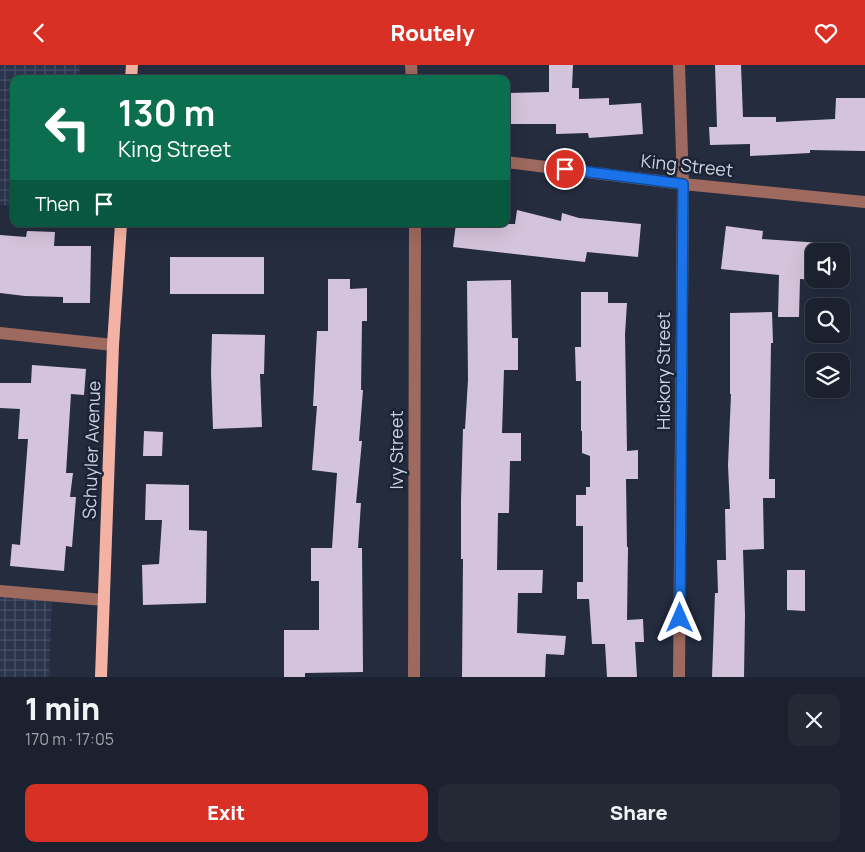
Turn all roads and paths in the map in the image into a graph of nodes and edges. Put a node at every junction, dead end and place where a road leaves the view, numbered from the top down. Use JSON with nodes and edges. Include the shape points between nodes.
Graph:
{"nodes":[{"id":1,"x":679,"y":65,"type":"edge"},
{"id":2,"x":510,"y":162,"type":"edge"},
{"id":3,"x":683,"y":184,"type":"junction"},
{"id":4,"x":865,"y":202,"type":"edge"},
{"id":5,"x":121,"y":227,"type":"edge"},
{"id":6,"x":415,"y":227,"type":"edge"},
{"id":7,"x":0,"y":333,"type":"edge"},
{"id":8,"x":113,"y":345,"type":"junction"},
{"id":9,"x":0,"y":591,"type":"edge"},
{"id":10,"x":104,"y":600,"type":"junction"},
{"id":11,"x":101,"y":677,"type":"edge"},
{"id":12,"x":414,"y":677,"type":"edge"},
{"id":13,"x":679,"y":677,"type":"edge"}],
"edges":[{"from":1,"to":3,"type":"street","name":"Hickory Street"},
{"from":2,"to":3,"type":"street","name":"King Street"},
{"from":3,"to":4,"type":"street","name":"King Street"},
{"from":3,"to":13,"type":"street","name":"Hickory Street"},
{"from":5,"to":8,"type":"main road","name":"Schuyler Avenue"},
{"from":6,"to":12,"type":"street","name":"Ivy Street"},
{"from":7,"to":8,"type":"street"},
{"from":8,"to":10,"type":"main road","name":"Schuyler Avenue"},
{"from":9,"to":10,"type":"street"},
{"from":10,"to":11,"type":"main road","name":"Schuyler Avenue"}]}
